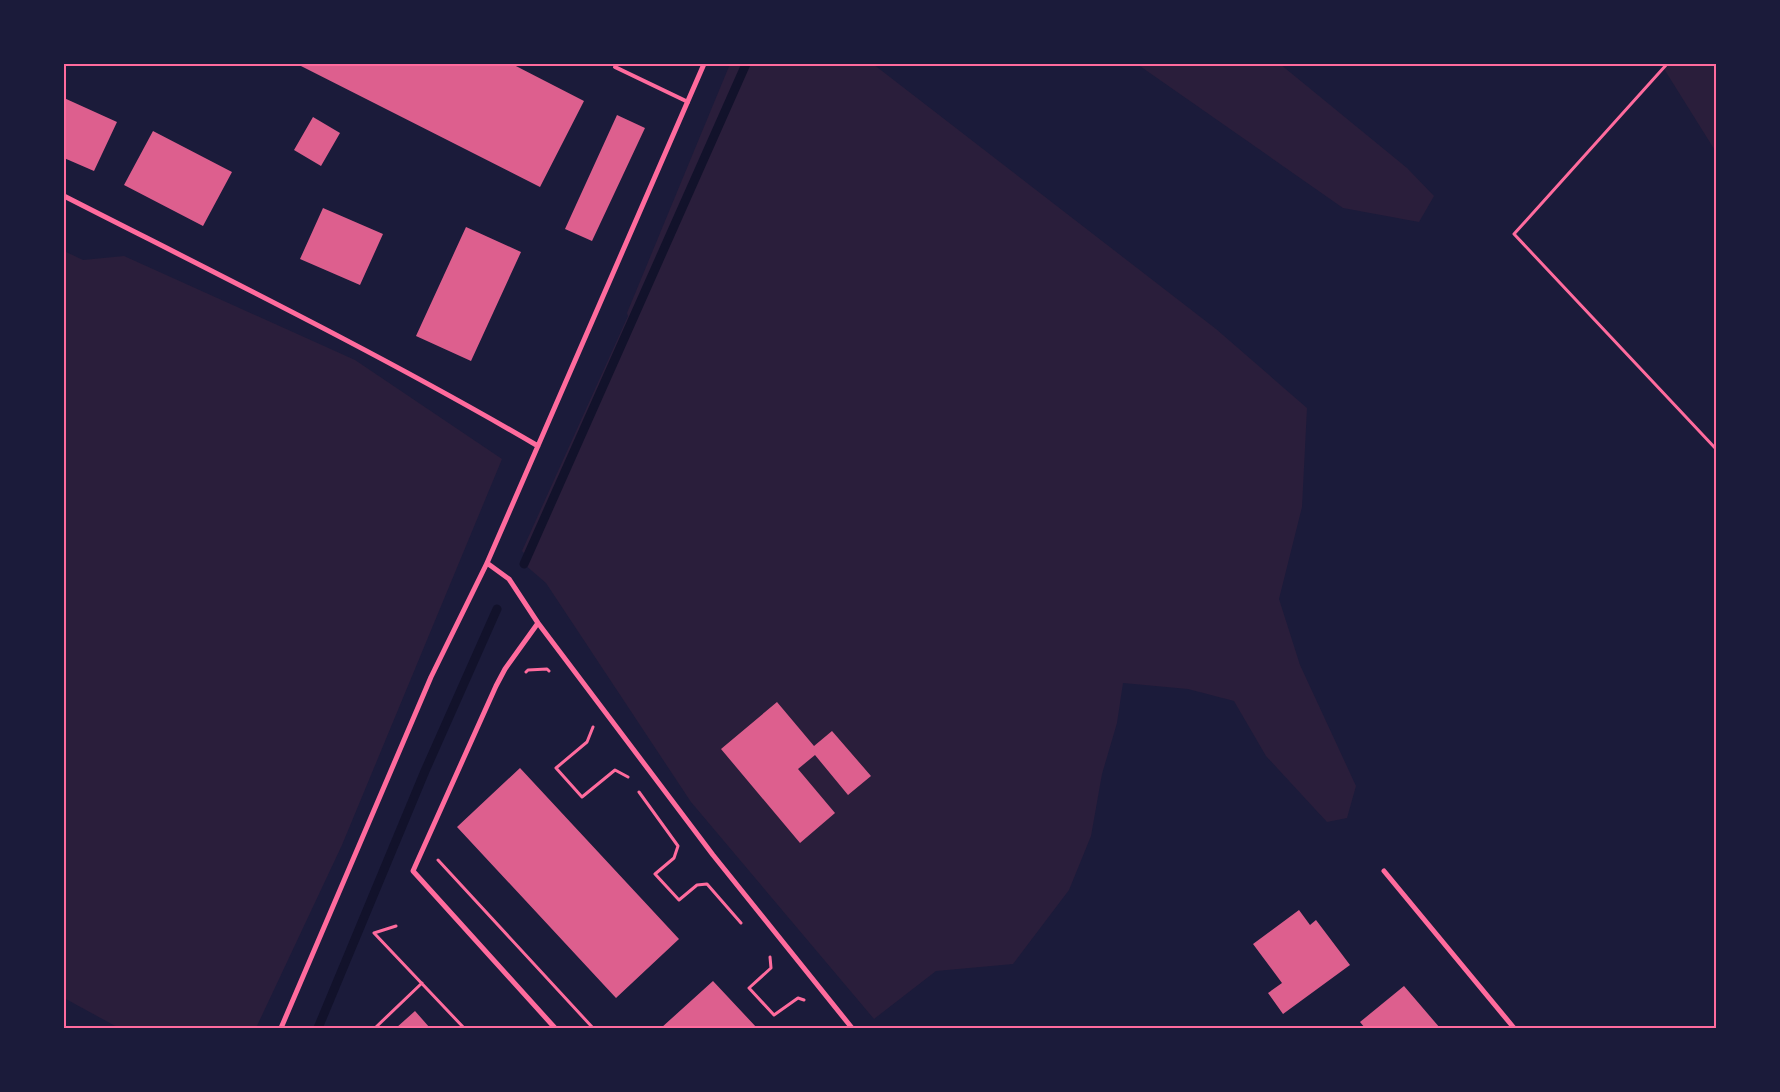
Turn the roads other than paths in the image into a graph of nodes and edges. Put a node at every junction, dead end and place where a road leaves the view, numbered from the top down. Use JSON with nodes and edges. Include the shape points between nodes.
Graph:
{"nodes":[{"id":1,"x":704,"y":64,"type":"edge"},
{"id":2,"x":615,"y":67,"type":"dead end"},
{"id":3,"x":688,"y":102,"type":"junction"},
{"id":4,"x":64,"y":196,"type":"edge"},
{"id":5,"x":538,"y":446,"type":"junction"},
{"id":6,"x":487,"y":562,"type":"junction"},
{"id":7,"x":538,"y":623,"type":"junction"},
{"id":8,"x":1384,"y":871,"type":"dead end"},
{"id":9,"x":281,"y":1028,"type":"edge"},
{"id":10,"x":555,"y":1028,"type":"edge"},
{"id":11,"x":852,"y":1028,"type":"edge"},
{"id":12,"x":1514,"y":1028,"type":"edge"}],
"edges":[{"from":1,"to":3,"type":"street"},
{"from":2,"to":3,"type":"lane"},
{"from":3,"to":5,"type":"street"},
{"from":4,"to":5,"type":"street","via":[[295,313]]},
{"from":5,"to":6,"type":"street"},
{"from":6,"to":7,"type":"street","via":[[509,579]]},
{"from":6,"to":9,"type":"street","via":[[431,677]]},
{"from":7,"to":10,"type":"street","via":[[496,686],[413,871]]},
{"from":7,"to":11,"type":"street","via":[[712,855]]},
{"from":8,"to":12,"type":"street"}]}
